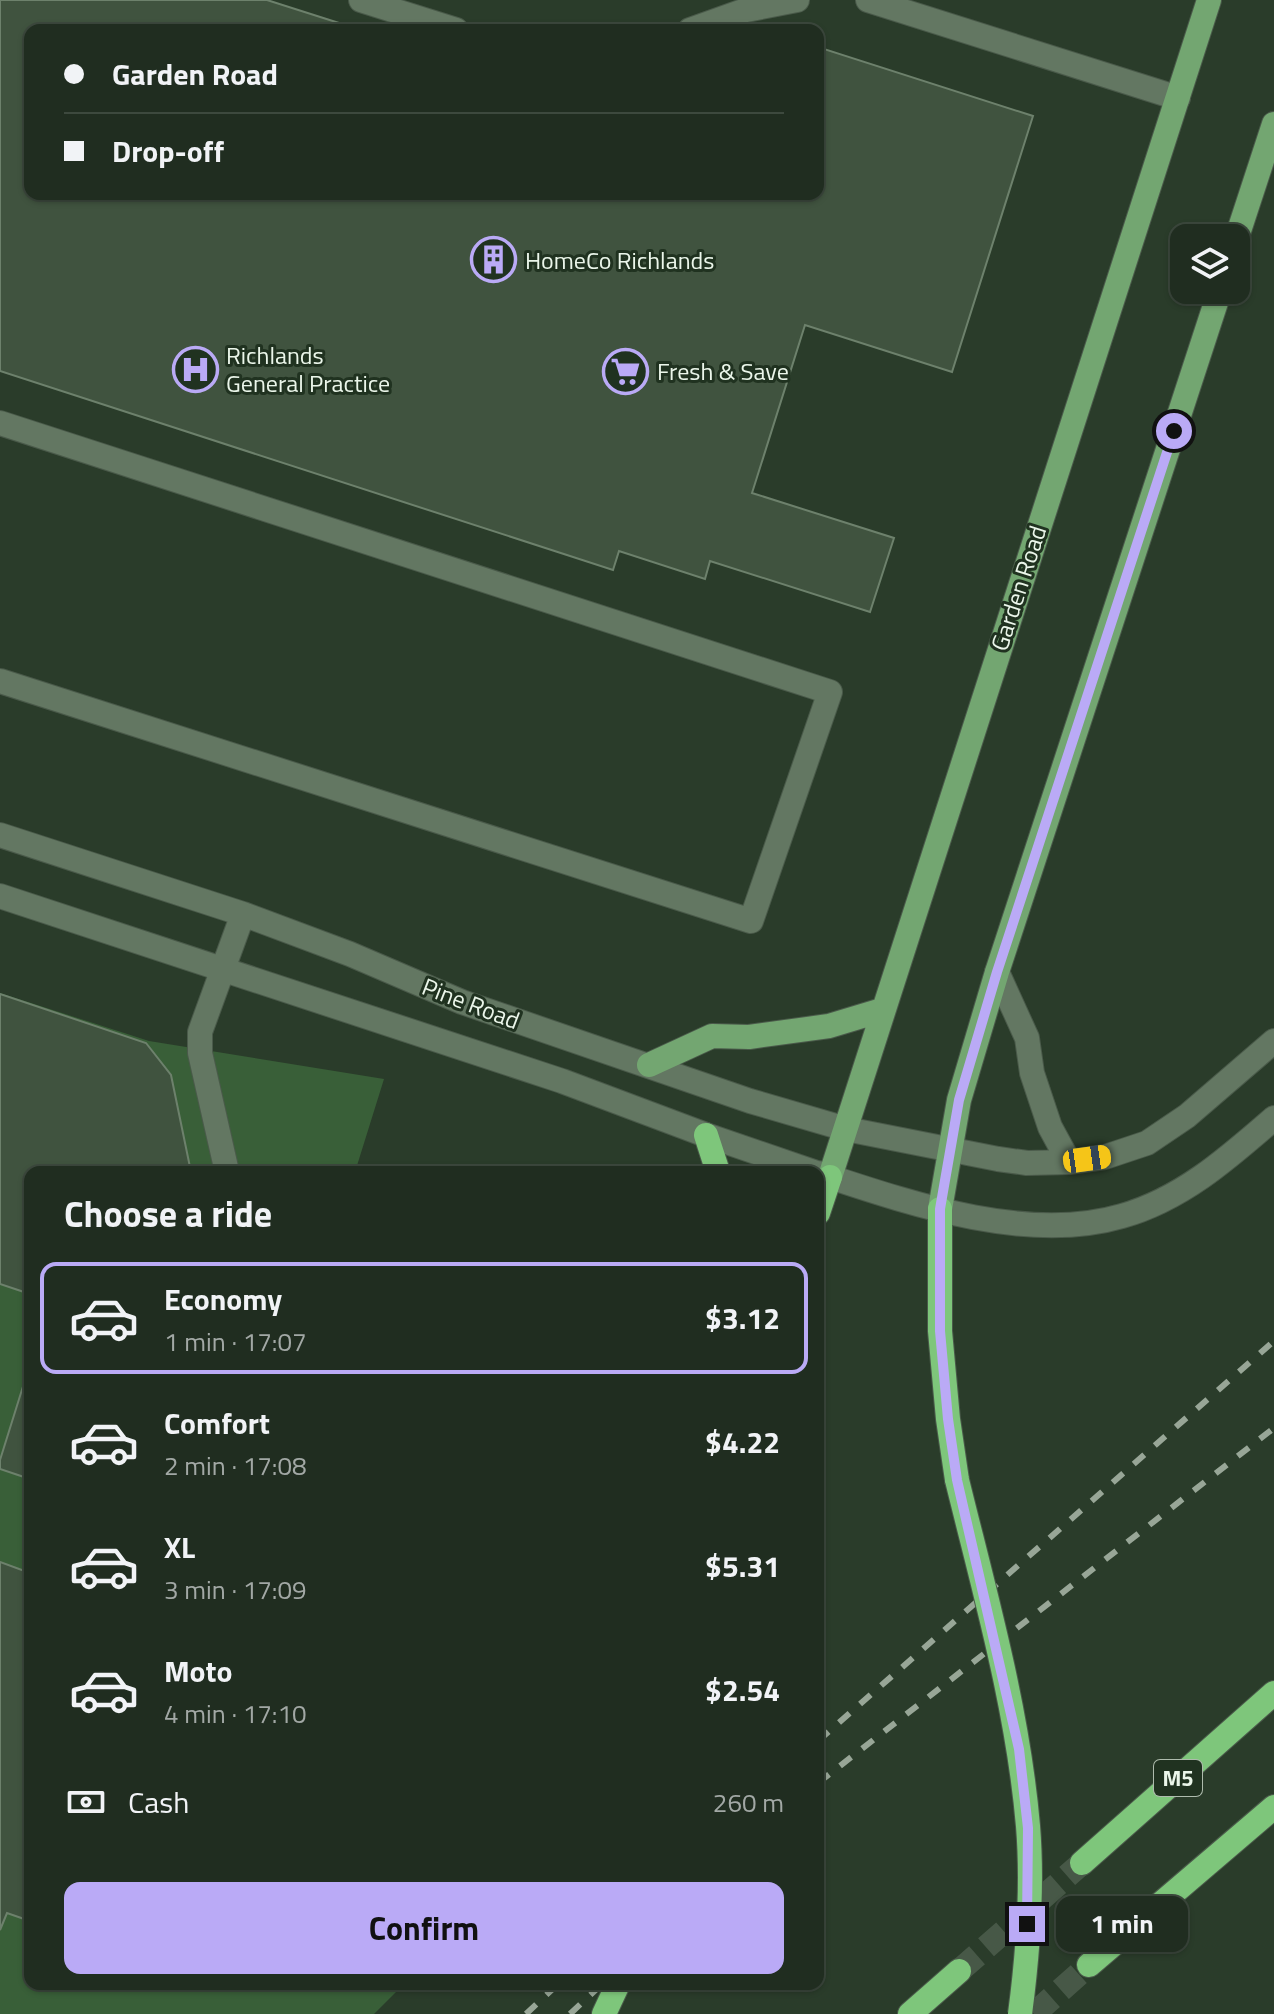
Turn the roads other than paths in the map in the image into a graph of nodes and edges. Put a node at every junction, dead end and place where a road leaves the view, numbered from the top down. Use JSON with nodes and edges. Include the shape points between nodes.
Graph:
{"nodes":[{"id":1,"x":361,"y":0,"type":"edge"},
{"id":2,"x":797,"y":0,"type":"edge"},
{"id":3,"x":868,"y":0,"type":"edge"},
{"id":4,"x":1209,"y":0,"type":"edge"},
{"id":5,"x":437,"y":24,"type":"edge"},
{"id":6,"x":707,"y":24,"type":"edge"},
{"id":7,"x":1178,"y":98,"type":"junction"},
{"id":8,"x":1274,"y":124,"type":"edge"},
{"id":9,"x":1241,"y":224,"type":"edge"},
{"id":10,"x":1215,"y":304,"type":"edge"},
{"id":11,"x":0,"y":423,"type":"edge"},
{"id":12,"x":0,"y":681,"type":"edge"},
{"id":13,"x":0,"y":835,"type":"edge"},
{"id":14,"x":0,"y":896,"type":"edge"},
{"id":15,"x":243,"y":914,"type":"junction"},
{"id":16,"x":224,"y":969,"type":"junction"},
{"id":17,"x":997,"y":972,"type":"junction"},
{"id":18,"x":882,"y":1010,"type":"junction"},
{"id":19,"x":1274,"y":1041,"type":"edge"},
{"id":20,"x":649,"y":1065,"type":"junction"},
{"id":21,"x":1274,"y":1118,"type":"edge"},
{"id":22,"x":846,"y":1129,"type":"junction"},
{"id":23,"x":706,"y":1135,"type":"junction"},
{"id":24,"x":948,"y":1150,"type":"junction"},
{"id":25,"x":1069,"y":1162,"type":"junction"},
{"id":26,"x":226,"y":1166,"type":"edge"},
{"id":27,"x":716,"y":1166,"type":"edge"},
{"id":28,"x":797,"y":1166,"type":"edge"},
{"id":29,"x":824,"y":1169,"type":"edge"},
{"id":30,"x":824,"y":1175,"type":"edge"},
{"id":31,"x":940,"y":1209,"type":"junction"},
{"id":32,"x":1274,"y":1693,"type":"edge"},
{"id":33,"x":1274,"y":1807,"type":"edge"},
{"id":34,"x":1082,"y":1863,"type":"tunnel mouth"},
{"id":35,"x":1089,"y":1965,"type":"tunnel mouth"},
{"id":36,"x":959,"y":1971,"type":"tunnel mouth"},
{"id":37,"x":615,"y":1990,"type":"edge"},
{"id":38,"x":606,"y":2010,"type":"edge"},
{"id":39,"x":910,"y":2014,"type":"edge"},
{"id":40,"x":1020,"y":2014,"type":"edge"}],
"edges":[{"from":1,"to":5,"type":"street"},
{"from":2,"to":6,"type":"street"},
{"from":3,"to":7,"type":"street"},
{"from":4,"to":7,"type":"main road","name":"Garden Road"},
{"from":7,"to":18,"type":"main road","name":"Garden Road"},
{"from":8,"to":9,"type":"main road"},
{"from":10,"to":17,"type":"main road"},
{"from":11,"to":12,"type":"street","via":[[830,692],[751,921]]},
{"from":13,"to":15,"type":"street","name":"Pine Road"},
{"from":14,"to":16,"type":"street","name":"Pine Road"},
{"from":15,"to":16,"type":"street"},
{"from":15,"to":20,"type":"street","name":"Pine Road","via":[[462,1002]]},
{"from":16,"to":23,"type":"street","name":"Pine Road","via":[[547,1076]]},
{"from":16,"to":26,"type":"street","via":[[200,1032],[200,1053]]},
{"from":17,"to":24,"type":"main road"},
{"from":17,"to":25,"type":"street","via":[[1027,1038],[1050,1127]]},
{"from":18,"to":20,"type":"main road","via":[[829,1026],[749,1037],[712,1036]]},
{"from":18,"to":22,"type":"main road","name":"Garden Road"},
{"from":19,"to":25,"type":"street","name":"Pine Road","via":[[1147,1143]]},
{"from":20,"to":22,"type":"street","name":"Pine Road"},
{"from":21,"to":31,"type":"street","name":"Pine Road","via":[[1190,1185],[1122,1216],[1081,1224],[1031,1224]]},
{"from":22,"to":24,"type":"street","name":"Pine Road"},
{"from":22,"to":29,"type":"main road","name":"Garden Road"},
{"from":23,"to":27,"type":"highway"},
{"from":23,"to":28,"type":"street","name":"Pine Road"},
{"from":24,"to":25,"type":"street","name":"Pine Road","via":[[1027,1163]]},
{"from":24,"to":31,"type":"main road"},
{"from":30,"to":31,"type":"street","name":"Pine Road"},
{"from":31,"to":40,"type":"highway","bridge":true,"via":[[940,1331],[948,1419],[957,1480],[1019,1749],[1028,1828]]},
{"from":32,"to":34,"type":"highway","number":"M5"},
{"from":33,"to":35,"type":"highway"},
{"from":36,"to":39,"type":"highway"},
{"from":37,"to":38,"type":"highway"}]}
